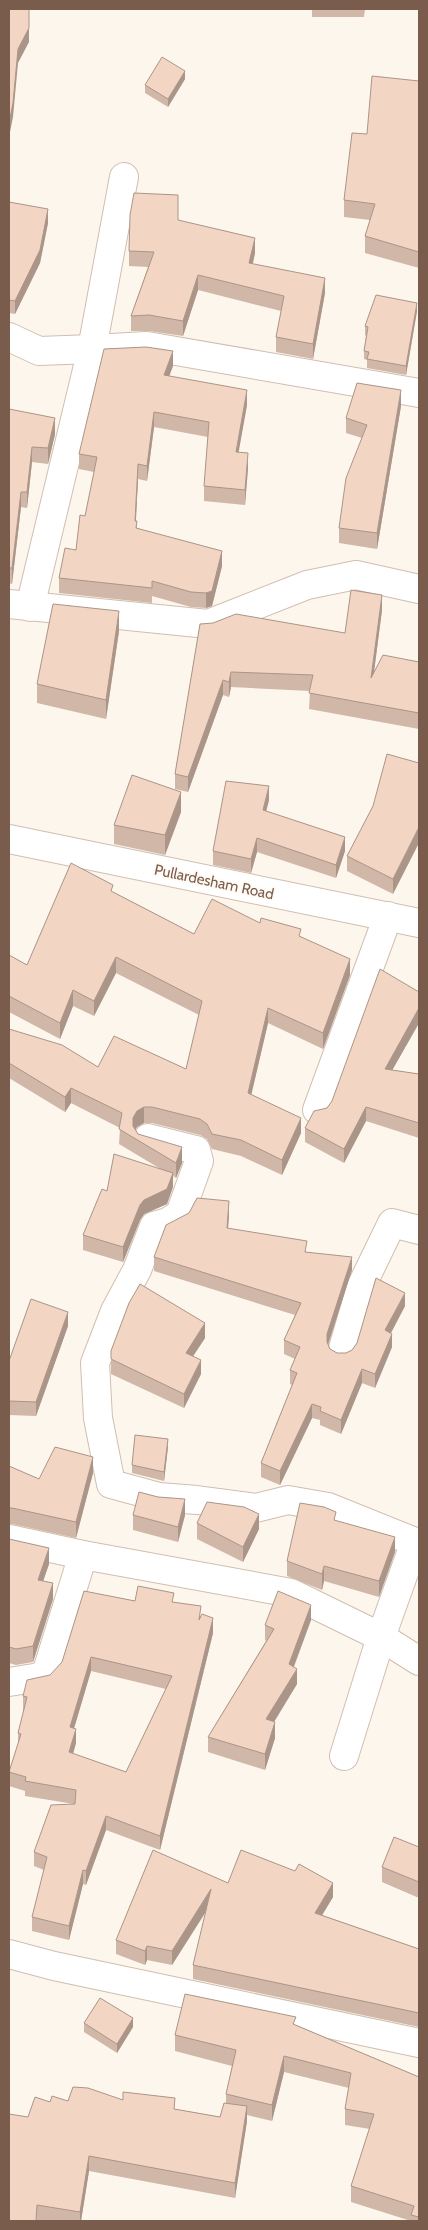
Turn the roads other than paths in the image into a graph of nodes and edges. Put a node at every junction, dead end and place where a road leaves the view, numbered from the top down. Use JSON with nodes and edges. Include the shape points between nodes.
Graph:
{"nodes":[{"id":1,"x":124,"y":178,"type":"dead end"},
{"id":2,"x":9,"y":337,"type":"edge"},
{"id":3,"x":92,"y":349,"type":"junction"},
{"id":4,"x":419,"y":392,"type":"edge"},
{"id":5,"x":419,"y":589,"type":"edge"},
{"id":6,"x":20,"y":606,"type":"edge"},
{"id":7,"x":9,"y":839,"type":"edge"},
{"id":8,"x":388,"y":916,"type":"junction"},
{"id":9,"x":419,"y":923,"type":"edge"},
{"id":10,"x":317,"y":1110,"type":"edge"},
{"id":11,"x":148,"y":1138,"type":"edge"},
{"id":12,"x":419,"y":1230,"type":"edge"},
{"id":13,"x":342,"y":1352,"type":"edge"},
{"id":14,"x":9,"y":1539,"type":"edge"},
{"id":15,"x":84,"y":1555,"type":"junction"},
{"id":16,"x":381,"y":1637,"type":"junction"},
{"id":17,"x":419,"y":1661,"type":"edge"},
{"id":18,"x":9,"y":1682,"type":"edge"},
{"id":19,"x":344,"y":1756,"type":"dead end"},
{"id":20,"x":9,"y":1954,"type":"edge"},
{"id":21,"x":419,"y":2043,"type":"edge"}],
"edges":[{"from":1,"to":3,"type":"street"},
{"from":2,"to":3,"type":"street","via":[[40,350]]},
{"from":3,"to":4,"type":"street","via":[[147,346]]},
{"from":3,"to":6,"type":"street"},
{"from":5,"to":6,"type":"street","via":[[356,575],[307,586],[208,624]]},
{"from":7,"to":8,"type":"street","name":"Pullardesham Road"},
{"from":8,"to":9,"type":"street","name":"Pullardesham Road"},
{"from":8,"to":10,"type":"street"},
{"from":11,"to":16,"type":"street","via":[[196,1150],[199,1161],[180,1214],[154,1226],[95,1363],[98,1418],[111,1484],[159,1497],[256,1508],[288,1500],[328,1507],[415,1542]]},
{"from":12,"to":13,"type":"street","via":[[392,1223],[362,1287]]},
{"from":14,"to":15,"type":"street"},
{"from":15,"to":16,"type":"street","via":[[291,1593]]},
{"from":15,"to":18,"type":"street","via":[[47,1671],[40,1677]]},
{"from":16,"to":17,"type":"street"},
{"from":16,"to":19,"type":"street"},
{"from":20,"to":21,"type":"street"}]}
